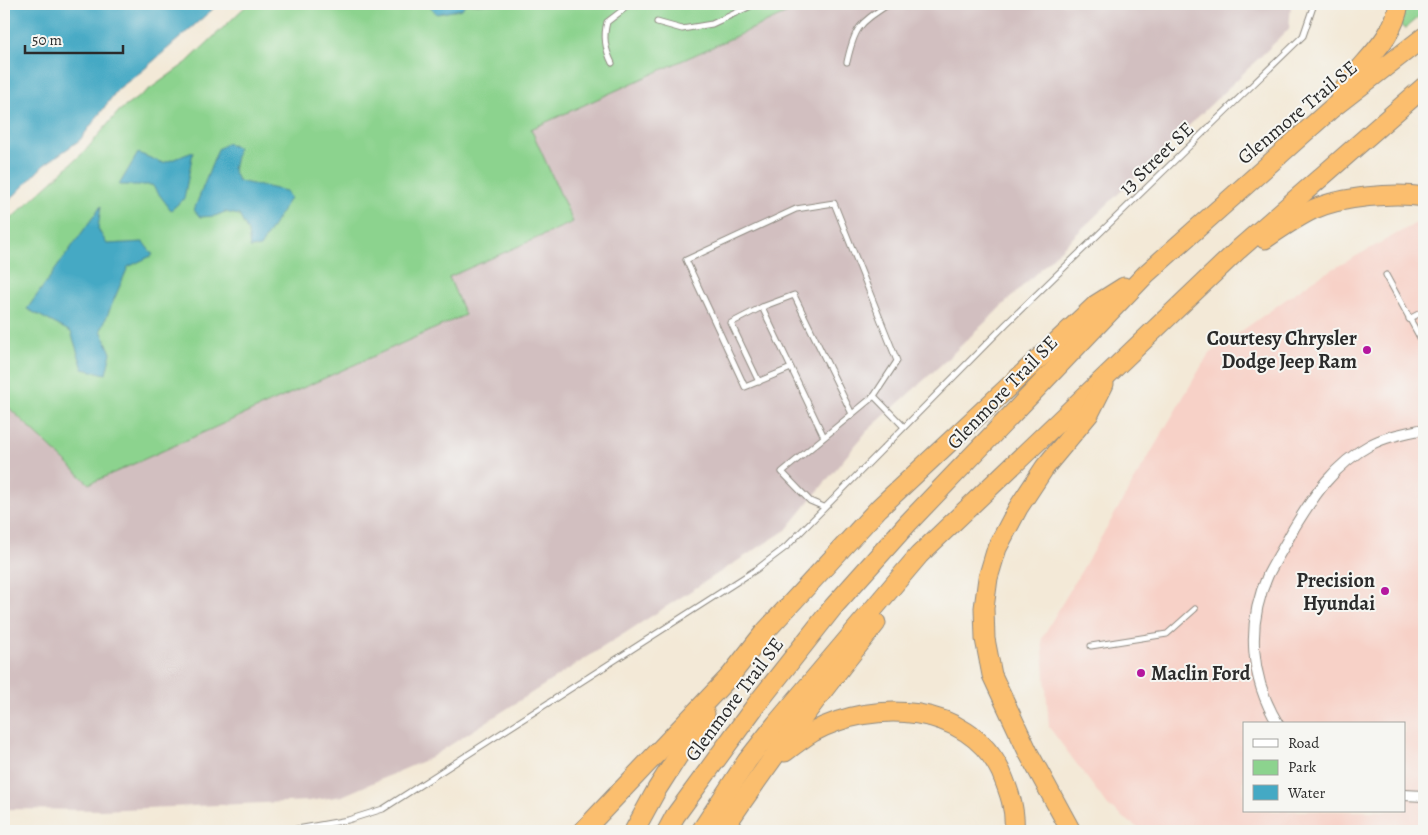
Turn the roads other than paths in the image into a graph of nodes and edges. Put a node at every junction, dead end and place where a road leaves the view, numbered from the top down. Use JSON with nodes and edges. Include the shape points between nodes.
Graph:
{"nodes":[{"id":1,"x":755,"y":4,"type":"edge"},
{"id":2,"x":889,"y":4,"type":"edge"},
{"id":3,"x":1314,"y":4,"type":"edge"},
{"id":4,"x":1399,"y":4,"type":"edge"},
{"id":5,"x":624,"y":9,"type":"dead end"},
{"id":6,"x":657,"y":22,"type":"dead end"},
{"id":7,"x":1424,"y":37,"type":"edge"},
{"id":8,"x":847,"y":62,"type":"dead end"},
{"id":9,"x":612,"y":63,"type":"dead end"},
{"id":10,"x":1424,"y":87,"type":"edge"},
{"id":11,"x":1331,"y":109,"type":"junction"},
{"id":12,"x":1424,"y":197,"type":"edge"},
{"id":13,"x":1238,"y":250,"type":"junction"},
{"id":14,"x":1146,"y":274,"type":"junction"},
{"id":15,"x":1386,"y":276,"type":"dead end"},
{"id":16,"x":762,"y":307,"type":"junction"},
{"id":17,"x":1424,"y":311,"type":"edge"},
{"id":18,"x":1409,"y":319,"type":"junction"},
{"id":19,"x":1424,"y":345,"type":"edge"},
{"id":20,"x":791,"y":368,"type":"junction"},
{"id":21,"x":1109,"y":373,"type":"junction"},
{"id":22,"x":759,"y":382,"type":"junction"},
{"id":23,"x":874,"y":396,"type":"junction"},
{"id":24,"x":852,"y":414,"type":"junction"},
{"id":25,"x":904,"y":427,"type":"junction"},
{"id":26,"x":1424,"y":428,"type":"edge"},
{"id":27,"x":824,"y":437,"type":"junction"},
{"id":28,"x":824,"y":507,"type":"junction"},
{"id":29,"x":919,"y":555,"type":"junction"},
{"id":30,"x":1195,"y":609,"type":"dead end"},
{"id":31,"x":1091,"y":646,"type":"dead end"},
{"id":32,"x":730,"y":675,"type":"junction"},
{"id":33,"x":1277,"y":722,"type":"edge"},
{"id":34,"x":773,"y":760,"type":"junction"},
{"id":35,"x":1406,"y":795,"type":"edge"},
{"id":36,"x":1424,"y":796,"type":"edge"},
{"id":37,"x":286,"y":831,"type":"edge"},
{"id":38,"x":583,"y":831,"type":"edge"},
{"id":39,"x":634,"y":831,"type":"edge"},
{"id":40,"x":667,"y":831,"type":"edge"},
{"id":41,"x":701,"y":831,"type":"edge"},
{"id":42,"x":722,"y":831,"type":"edge"},
{"id":43,"x":1014,"y":831,"type":"edge"},
{"id":44,"x":1071,"y":831,"type":"edge"}],
"edges":[{"from":1,"to":6,"type":"lane","via":[[712,24],[682,29]]},
{"from":2,"to":8,"type":"lane","via":[[860,25],[851,41]]},
{"from":3,"to":25,"type":"lane","name":"13 Street SE","via":[[1303,36]]},
{"from":4,"to":11,"type":"highway","via":[[1398,14],[1382,44],[1356,72]]},
{"from":5,"to":9,"type":"lane","via":[[607,22],[605,28],[606,52]]},
{"from":7,"to":11,"type":"highway","name":"Glenmore Trail SE"},
{"from":10,"to":13,"type":"highway"},
{"from":11,"to":14,"type":"highway","name":"Glenmore Trail SE"},
{"from":12,"to":13,"type":"highway","via":[[1384,195],[1334,202]]},
{"from":13,"to":21,"type":"highway"},
{"from":14,"to":32,"type":"highway","via":[[1097,304],[879,508],[763,634]]},
{"from":14,"to":40,"type":"highway","name":"Glenmore Trail SE","via":[[908,523],[834,606],[756,705]]},
{"from":15,"to":18,"type":"lane"},
{"from":16,"to":20,"type":"lane"},
{"from":16,"to":22,"type":"lane","via":[[731,323]]},
{"from":16,"to":24,"type":"lane","via":[[794,295]]},
{"from":17,"to":18,"type":"lane"},
{"from":18,"to":19,"type":"lane"},
{"from":20,"to":22,"type":"lane"},
{"from":20,"to":27,"type":"lane"},
{"from":21,"to":29,"type":"highway"},
{"from":21,"to":44,"type":"highway","via":[[1089,414],[1045,467],[1018,508],[997,548],[984,608],[992,675],[1029,754]]},
{"from":22,"to":23,"type":"lane","via":[[745,387],[686,260],[796,209],[834,203],[897,361]]},
{"from":23,"to":24,"type":"lane"},
{"from":23,"to":25,"type":"lane"},
{"from":24,"to":27,"type":"lane"},
{"from":25,"to":28,"type":"lane","name":"13 Street SE"},
{"from":26,"to":33,"type":"street","via":[[1370,445],[1342,464],[1314,495],[1268,575],[1258,601],[1253,644],[1260,686]]},
{"from":27,"to":28,"type":"lane","via":[[782,472],[810,501]]},
{"from":28,"to":37,"type":"lane","name":"13 Street SE","via":[[786,547],[757,569],[383,809],[348,820]]},
{"from":29,"to":34,"type":"highway","via":[[906,584],[830,680]]},
{"from":29,"to":41,"type":"highway","via":[[776,724],[747,761]]},
{"from":30,"to":31,"type":"lane","via":[[1167,634]]},
{"from":32,"to":38,"type":"highway"},
{"from":32,"to":39,"type":"highway","via":[[657,788]]},
{"from":34,"to":42,"type":"highway"},
{"from":34,"to":43,"type":"highway","via":[[813,732],[856,716],[898,712],[939,719],[962,729],[978,741],[996,763],[1011,798]]},
{"from":35,"to":36,"type":"street"}]}
